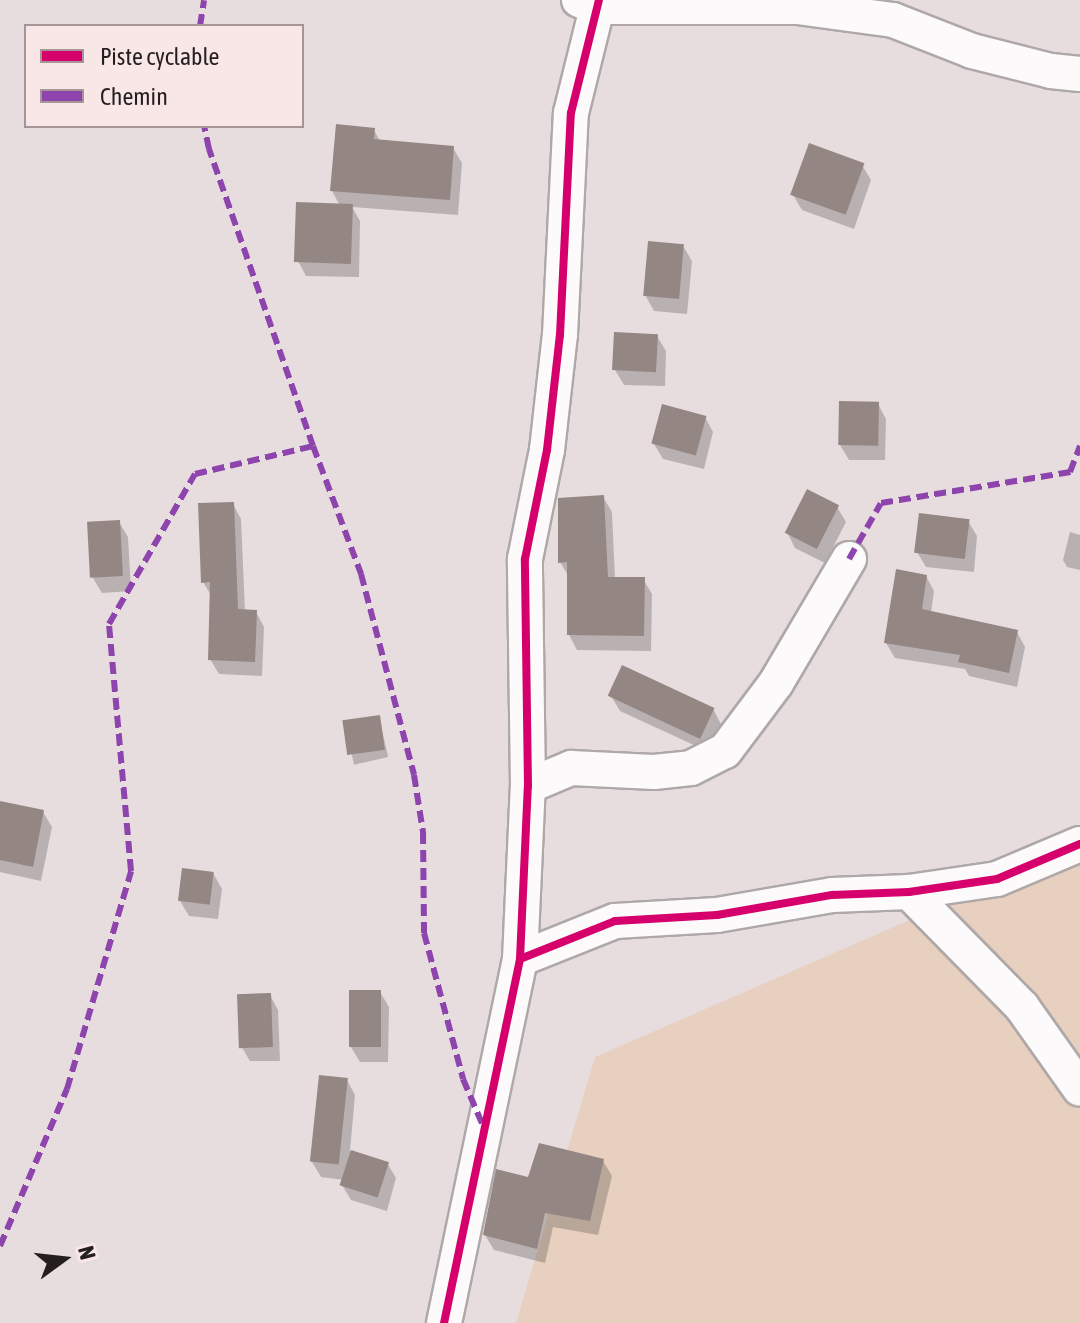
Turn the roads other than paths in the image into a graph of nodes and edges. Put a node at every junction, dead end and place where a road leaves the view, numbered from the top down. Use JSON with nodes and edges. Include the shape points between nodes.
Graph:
{"nodes":[{"id":1,"x":592,"y":2,"type":"edge"},
{"id":2,"x":1080,"y":74,"type":"edge"},
{"id":3,"x":849,"y":559,"type":"dead end"},
{"id":4,"x":528,"y":786,"type":"junction"},
{"id":5,"x":1080,"y":844,"type":"edge"},
{"id":6,"x":909,"y":892,"type":"junction"},
{"id":7,"x":520,"y":959,"type":"junction"},
{"id":8,"x":1080,"y":1089,"type":"edge"},
{"id":9,"x":444,"y":1323,"type":"edge"}],
"edges":[{"from":1,"to":2,"type":"street","via":[[797,7],[893,20],[972,51]]},
{"from":1,"to":4,"type":"street","via":[[571,113],[560,335],[547,450],[525,559]]},
{"from":3,"to":4,"type":"street","via":[[776,683],[725,751],[691,768],[571,768]]},
{"from":4,"to":7,"type":"street"},
{"from":5,"to":6,"type":"street","via":[[997,879]]},
{"from":6,"to":7,"type":"street","via":[[832,895],[717,915],[615,921]]},
{"from":6,"to":8,"type":"street","via":[[1022,1007]]},
{"from":7,"to":9,"type":"street"}]}
